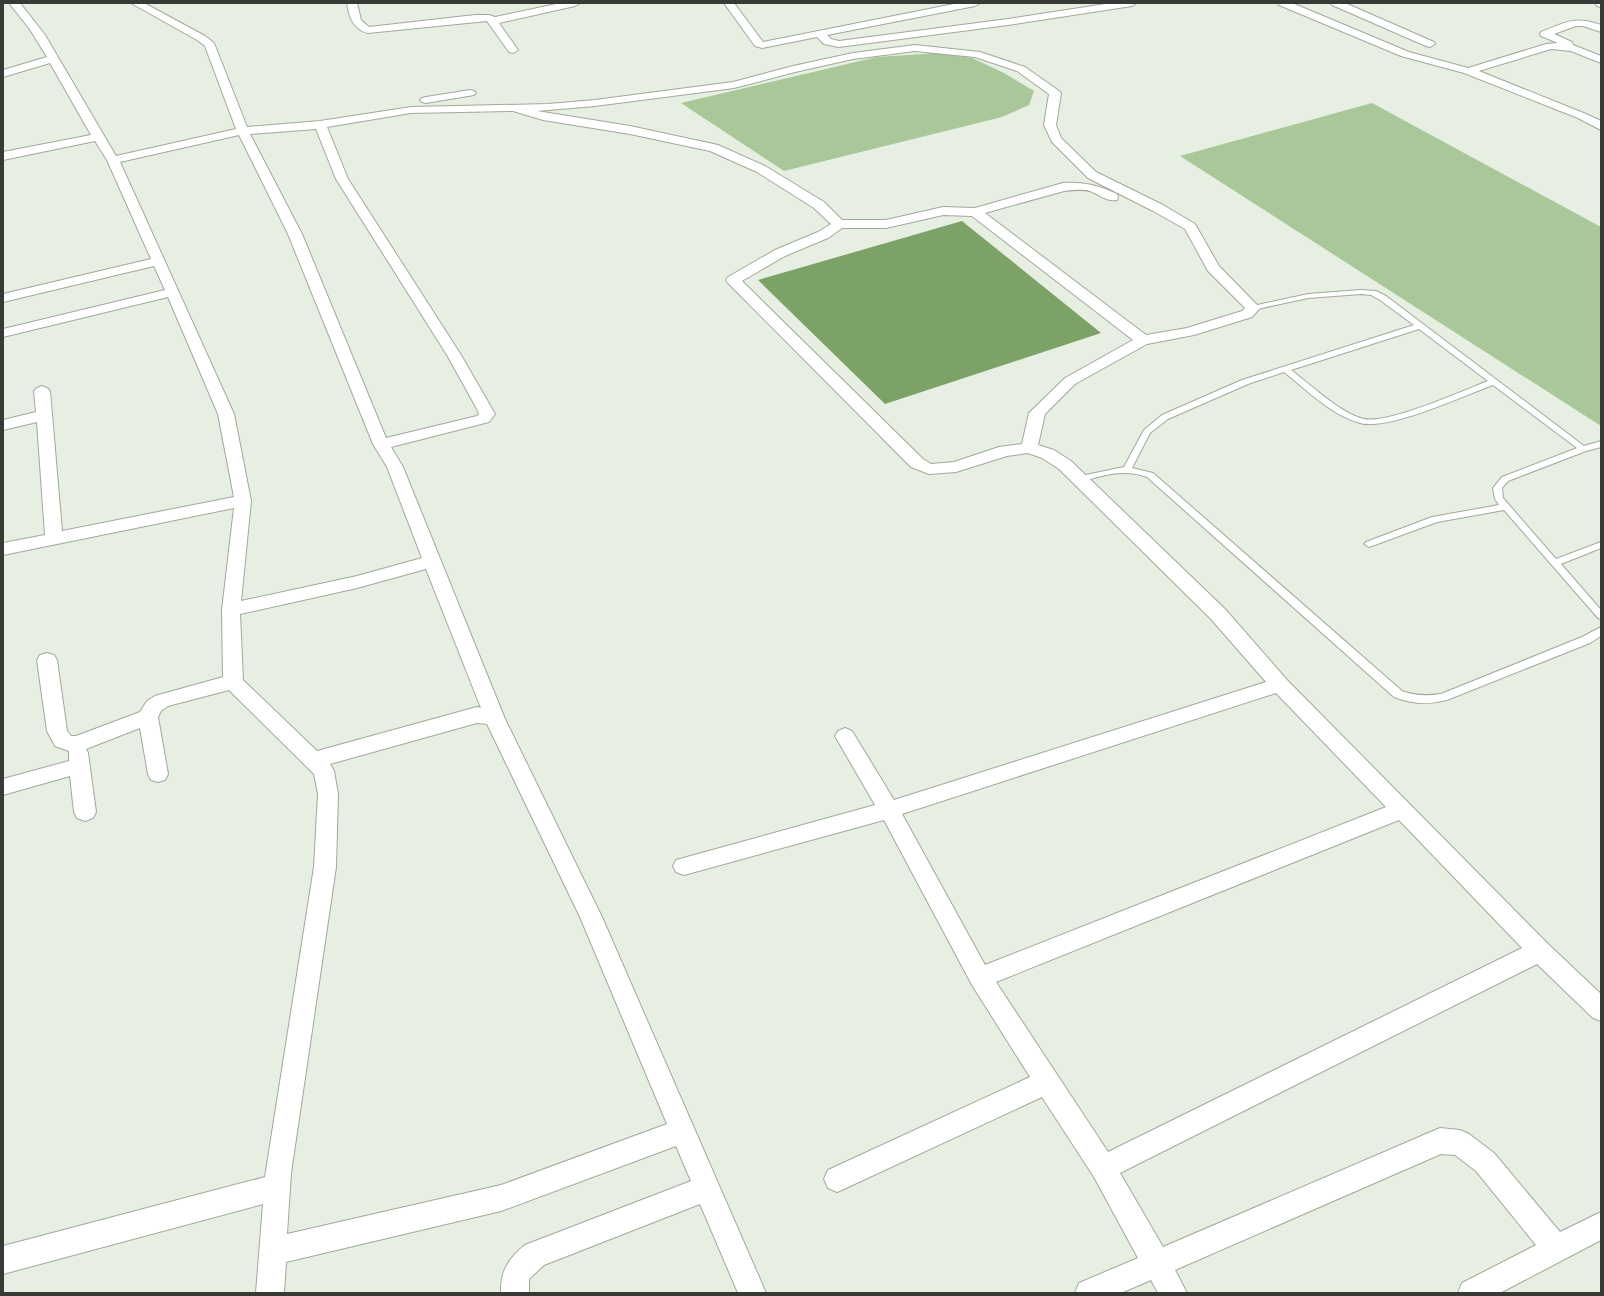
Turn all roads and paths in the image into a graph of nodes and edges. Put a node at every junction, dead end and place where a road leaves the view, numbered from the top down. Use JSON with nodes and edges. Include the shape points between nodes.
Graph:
{"nodes":[{"id":1,"x":14,"y":3,"type":"edge"},
{"id":2,"x":136,"y":3,"type":"edge"},
{"id":3,"x":352,"y":3,"type":"edge"},
{"id":4,"x":575,"y":3,"type":"edge"},
{"id":5,"x":729,"y":3,"type":"edge"},
{"id":6,"x":972,"y":3,"type":"edge"},
{"id":7,"x":1132,"y":3,"type":"edge"},
{"id":8,"x":1282,"y":3,"type":"edge"},
{"id":9,"x":1336,"y":3,"type":"edge"},
{"id":10,"x":493,"y":21,"type":"junction"},
{"id":11,"x":1601,"y":29,"type":"edge"},
{"id":12,"x":820,"y":34,"type":"junction"},
{"id":13,"x":1594,"y":39,"type":"edge"},
{"id":14,"x":1430,"y":44,"type":"dead end"},
{"id":15,"x":1574,"y":47,"type":"junction"},
{"id":16,"x":513,"y":50,"type":"dead end"},
{"id":17,"x":53,"y":59,"type":"junction"},
{"id":18,"x":1601,"y":60,"type":"edge"},
{"id":19,"x":1468,"y":71,"type":"junction"},
{"id":20,"x":3,"y":74,"type":"edge"},
{"id":21,"x":470,"y":94,"type":"dead end"},
{"id":22,"x":514,"y":108,"type":"junction"},
{"id":23,"x":320,"y":125,"type":"junction"},
{"id":24,"x":1601,"y":126,"type":"edge"},
{"id":25,"x":242,"y":129,"type":"junction"},
{"id":26,"x":98,"y":137,"type":"junction"},
{"id":27,"x":3,"y":156,"type":"edge"},
{"id":28,"x":113,"y":160,"type":"junction"},
{"id":29,"x":975,"y":212,"type":"junction"},
{"id":30,"x":840,"y":224,"type":"junction"},
{"id":31,"x":1193,"y":233,"type":"junction"},
{"id":32,"x":159,"y":261,"type":"junction"},
{"id":33,"x":174,"y":292,"type":"junction"},
{"id":34,"x":3,"y":298,"type":"edge"},
{"id":35,"x":1253,"y":308,"type":"junction"},
{"id":36,"x":1420,"y":326,"type":"junction"},
{"id":37,"x":3,"y":333,"type":"edge"},
{"id":38,"x":1143,"y":340,"type":"junction"},
{"id":39,"x":1285,"y":369,"type":"junction"},
{"id":40,"x":1494,"y":382,"type":"junction"},
{"id":41,"x":42,"y":391,"type":"dead end"},
{"id":42,"x":45,"y":415,"type":"junction"},
{"id":43,"x":3,"y":425,"type":"edge"},
{"id":44,"x":381,"y":444,"type":"junction"},
{"id":45,"x":1601,"y":444,"type":"edge"},
{"id":46,"x":1029,"y":448,"type":"junction"},
{"id":47,"x":1583,"y":449,"type":"junction"},
{"id":48,"x":1127,"y":470,"type":"junction"},
{"id":49,"x":1079,"y":479,"type":"junction"},
{"id":50,"x":243,"y":501,"type":"junction"},
{"id":51,"x":1506,"y":507,"type":"junction"},
{"id":52,"x":54,"y":539,"type":"junction"},
{"id":53,"x":1368,"y":544,"type":"dead end"},
{"id":54,"x":1601,"y":546,"type":"edge"},
{"id":55,"x":3,"y":549,"type":"edge"},
{"id":56,"x":433,"y":561,"type":"junction"},
{"id":57,"x":1554,"y":563,"type":"junction"},
{"id":58,"x":1596,"y":603,"type":"edge"},
{"id":59,"x":231,"y":610,"type":"junction"},
{"id":60,"x":1601,"y":616,"type":"edge"},
{"id":61,"x":1601,"y":631,"type":"edge"},
{"id":62,"x":47,"y":660,"type":"dead end"},
{"id":63,"x":233,"y":682,"type":"junction"},
{"id":64,"x":1280,"y":685,"type":"junction"},
{"id":65,"x":148,"y":717,"type":"junction"},
{"id":66,"x":495,"y":719,"type":"junction"},
{"id":67,"x":845,"y":736,"type":"dead end"},
{"id":68,"x":77,"y":744,"type":"junction"},
{"id":69,"x":314,"y":760,"type":"junction"},
{"id":70,"x":79,"y":766,"type":"junction"},
{"id":71,"x":158,"y":774,"type":"dead end"},
{"id":72,"x":3,"y":787,"type":"edge"},
{"id":73,"x":889,"y":810,"type":"junction"},
{"id":74,"x":1401,"y":810,"type":"junction"},
{"id":75,"x":85,"y":812,"type":"dead end"},
{"id":76,"x":684,"y":866,"type":"dead end"},
{"id":77,"x":1540,"y":951,"type":"junction"},
{"id":78,"x":980,"y":978,"type":"junction"},
{"id":79,"x":1601,"y":1010,"type":"edge"},
{"id":80,"x":1048,"y":1082,"type":"junction"},
{"id":81,"x":683,"y":1131,"type":"junction"},
{"id":82,"x":1103,"y":1168,"type":"junction"},
{"id":83,"x":837,"y":1180,"type":"dead end"},
{"id":84,"x":276,"y":1188,"type":"junction"},
{"id":85,"x":707,"y":1188,"type":"junction"},
{"id":86,"x":1601,"y":1225,"type":"edge"},
{"id":87,"x":1556,"y":1248,"type":"junction"},
{"id":88,"x":273,"y":1250,"type":"junction"},
{"id":89,"x":3,"y":1260,"type":"edge"},
{"id":90,"x":1156,"y":1263,"type":"junction"},
{"id":91,"x":270,"y":1293,"type":"edge"},
{"id":92,"x":515,"y":1293,"type":"edge"},
{"id":93,"x":752,"y":1293,"type":"edge"},
{"id":94,"x":1089,"y":1293,"type":"edge"},
{"id":95,"x":1173,"y":1293,"type":"edge"},
{"id":96,"x":1472,"y":1293,"type":"edge"}],
"edges":[{"from":1,"to":17,"type":"street","via":[[25,14]]},
{"from":2,"to":25,"type":"street","via":[[210,45]]},
{"from":3,"to":10,"type":"street","via":[[356,20],[368,30],[475,18],[489,18]]},
{"from":4,"to":10,"type":"street"},
{"from":5,"to":12,"type":"street","via":[[759,44],[766,45]]},
{"from":6,"to":12,"type":"street"},
{"from":7,"to":12,"type":"street","via":[[839,44],[828,42]]},
{"from":8,"to":19,"type":"street","via":[[1405,54]]},
{"from":9,"to":14,"type":"street"},
{"from":10,"to":16,"type":"street"},
{"from":11,"to":15,"type":"street","via":[[1584,23],[1575,23],[1545,34]]},
{"from":13,"to":15,"type":"street"},
{"from":15,"to":18,"type":"street"},
{"from":15,"to":19,"type":"street","via":[[1550,46]]},
{"from":17,"to":20,"type":"street"},
{"from":17,"to":26,"type":"street"},
{"from":19,"to":24,"type":"street"},
{"from":21,"to":25,"type":"street"},
{"from":22,"to":23,"type":"street","via":[[411,110]]},
{"from":22,"to":30,"type":"street","via":[[543,116],[630,130],[714,148],[761,169],[819,205]]},
{"from":22,"to":31,"type":"street","via":[[595,103],[734,85],[853,56],[914,48],[976,54],[1021,69],[1055,93],[1050,125],[1056,139],[1092,175],[1158,208],[1190,227]]},
{"from":23,"to":25,"type":"street"},
{"from":23,"to":44,"type":"street","via":[[342,179],[454,355],[487,414],[483,419]]},
{"from":25,"to":28,"type":"street"},
{"from":25,"to":44,"type":"street","via":[[295,234]]},
{"from":26,"to":27,"type":"street"},
{"from":26,"to":28,"type":"street"},
{"from":28,"to":32,"type":"street"},
{"from":29,"to":30,"type":"street","via":[[944,211],[886,224]]},
{"from":29,"to":31,"type":"street","via":[[1063,186],[1077,186],[1092,188]]},
{"from":29,"to":38,"type":"street"},
{"from":30,"to":46,"type":"street","via":[[824,235],[780,253],[732,280],[917,463],[929,469],[956,467],[1005,451]]},
{"from":31,"to":35,"type":"street","via":[[1213,268]]},
{"from":32,"to":33,"type":"street"},
{"from":32,"to":34,"type":"street"},
{"from":33,"to":37,"type":"street"},
{"from":33,"to":50,"type":"street","via":[[226,414]]},
{"from":35,"to":36,"type":"lane","via":[[1308,296],[1373,293]]},
{"from":35,"to":38,"type":"street","via":[[1246,314],[1188,332]]},
{"from":36,"to":39,"type":"lane"},
{"from":36,"to":40,"type":"lane"},
{"from":38,"to":46,"type":"street","via":[[1070,381],[1037,413]]},
{"from":39,"to":40,"type":"lane","via":[[1347,415],[1362,421],[1376,422],[1392,420]]},
{"from":39,"to":48,"type":"lane","via":[[1245,382],[1165,417],[1147,432]]},
{"from":40,"to":47,"type":"lane"},
{"from":41,"to":42,"type":"street"},
{"from":42,"to":43,"type":"street"},
{"from":42,"to":52,"type":"street"},
{"from":44,"to":56,"type":"street","via":[[395,467]]},
{"from":45,"to":47,"type":"lane"},
{"from":46,"to":49,"type":"street","via":[[1048,454],[1065,465]]},
{"from":47,"to":51,"type":"lane","via":[[1505,479],[1497,488],[1499,499]]},
{"from":48,"to":49,"type":"lane"},
{"from":48,"to":61,"type":"lane","via":[[1142,471],[1160,484],[1398,694],[1412,700],[1428,701],[1444,697],[1586,640]]},
{"from":49,"to":64,"type":"street","via":[[1218,614]]},
{"from":50,"to":52,"type":"street"},
{"from":50,"to":59,"type":"street"},
{"from":51,"to":53,"type":"lane","via":[[1435,519]]},
{"from":51,"to":57,"type":"lane"},
{"from":52,"to":55,"type":"street"},
{"from":54,"to":57,"type":"lane"},
{"from":56,"to":59,"type":"street","via":[[357,582]]},
{"from":56,"to":66,"type":"street"},
{"from":57,"to":58,"type":"lane"},
{"from":58,"to":60,"type":"lane"},
{"from":59,"to":63,"type":"street"},
{"from":62,"to":68,"type":"street","via":[[57,732],[61,741]]},
{"from":63,"to":65,"type":"street","via":[[156,703]]},
{"from":63,"to":69,"type":"street"},
{"from":64,"to":73,"type":"street"},
{"from":64,"to":74,"type":"street"},
{"from":65,"to":68,"type":"street"},
{"from":65,"to":71,"type":"street"},
{"from":66,"to":69,"type":"street","via":[[477,715]]},
{"from":66,"to":81,"type":"street","via":[[591,917]]},
{"from":67,"to":73,"type":"street"},
{"from":68,"to":70,"type":"street"},
{"from":69,"to":84,"type":"street","via":[[324,771],[328,794],[325,867]]},
{"from":70,"to":72,"type":"street"},
{"from":70,"to":75,"type":"street"},
{"from":73,"to":76,"type":"street"},
{"from":73,"to":78,"type":"street"},
{"from":74,"to":77,"type":"street"},
{"from":74,"to":78,"type":"street"},
{"from":77,"to":79,"type":"street"},
{"from":77,"to":82,"type":"street"},
{"from":78,"to":80,"type":"street"},
{"from":80,"to":82,"type":"street"},
{"from":80,"to":83,"type":"street"},
{"from":81,"to":85,"type":"street"},
{"from":81,"to":88,"type":"street","via":[[501,1198]]},
{"from":82,"to":90,"type":"street"},
{"from":84,"to":88,"type":"street"},
{"from":84,"to":89,"type":"street"},
{"from":85,"to":92,"type":"street","via":[[535,1255],[519,1267],[514,1281]]},
{"from":85,"to":93,"type":"street"},
{"from":86,"to":87,"type":"street"},
{"from":87,"to":90,"type":"street","via":[[1485,1162],[1460,1143],[1440,1141]]},
{"from":87,"to":96,"type":"street"},
{"from":88,"to":91,"type":"street"},
{"from":90,"to":94,"type":"street"},
{"from":90,"to":95,"type":"street"}]}
